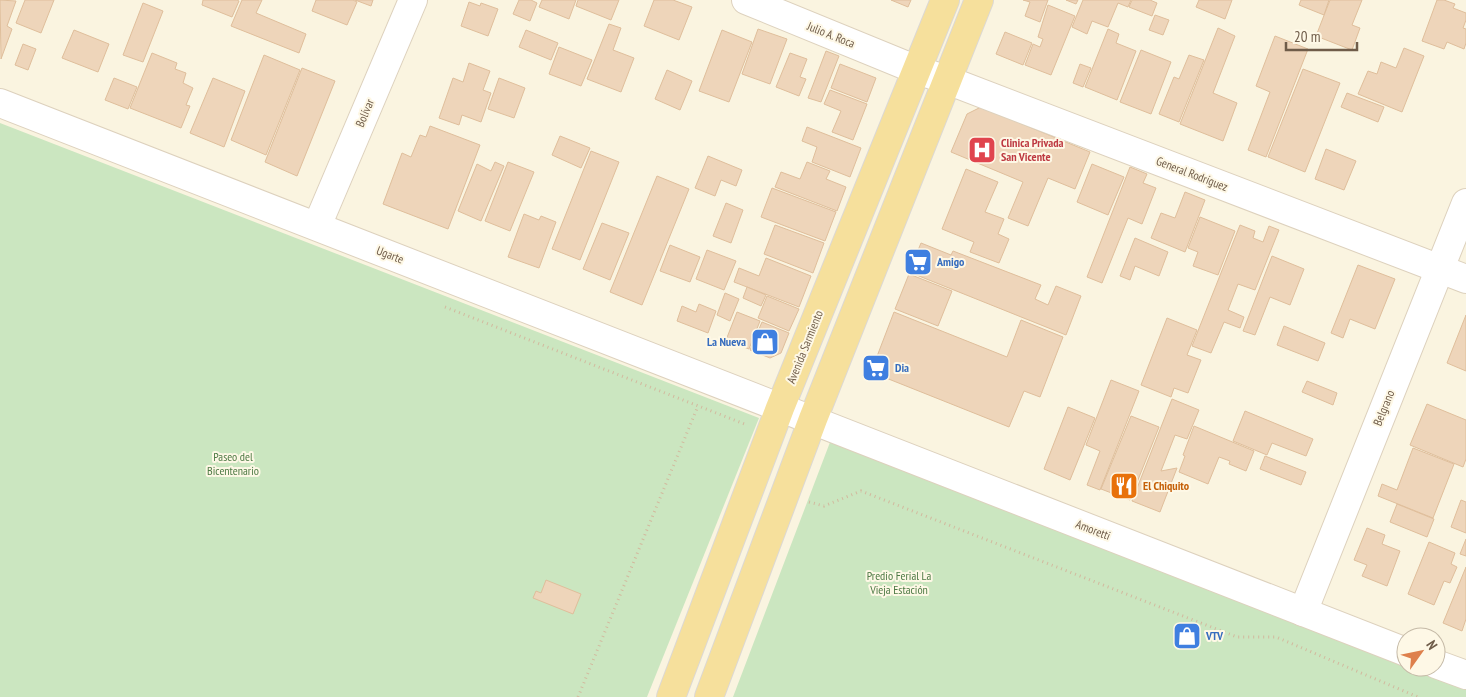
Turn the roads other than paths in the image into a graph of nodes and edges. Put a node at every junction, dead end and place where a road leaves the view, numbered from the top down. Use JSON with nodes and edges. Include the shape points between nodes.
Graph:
{"nodes":[{"id":1,"x":413,"y":0,"type":"edge"},
{"id":2,"x":746,"y":0,"type":"edge"},
{"id":3,"x":944,"y":0,"type":"edge"},
{"id":4,"x":980,"y":0,"type":"edge"},
{"id":5,"x":916,"y":70,"type":"junction"},
{"id":6,"x":947,"y":80,"type":"junction"},
{"id":7,"x":0,"y":103,"type":"edge"},
{"id":8,"x":1466,"y":203,"type":"edge"},
{"id":9,"x":317,"y":226,"type":"junction"},
{"id":10,"x":1439,"y":268,"type":"junction"},
{"id":11,"x":1466,"y":279,"type":"edge"},
{"id":12,"x":780,"y":408,"type":"junction"},
{"id":13,"x":813,"y":420,"type":"junction"},
{"id":14,"x":1303,"y":612,"type":"junction"},
{"id":15,"x":1396,"y":648,"type":"edge"},
{"id":16,"x":1446,"y":668,"type":"edge"},
{"id":17,"x":1466,"y":675,"type":"edge"},
{"id":18,"x":671,"y":697,"type":"edge"},
{"id":19,"x":709,"y":697,"type":"edge"}],
"edges":[{"from":1,"to":9,"type":"street","name":"Bolívar"},
{"from":2,"to":5,"type":"street","name":"Julio A. Roca"},
{"from":3,"to":5,"type":"main road","name":"Avenida Sarmiento"},
{"from":4,"to":6,"type":"main road"},
{"from":5,"to":6,"type":"street","name":"General Rodríguez"},
{"from":5,"to":12,"type":"main road","name":"Avenida Sarmiento"},
{"from":6,"to":10,"type":"street","name":"General Rodríguez"},
{"from":6,"to":13,"type":"main road"},
{"from":7,"to":9,"type":"street","name":"Ugarte"},
{"from":8,"to":10,"type":"street","name":"Belgrano"},
{"from":9,"to":12,"type":"street","name":"Ugarte"},
{"from":10,"to":11,"type":"street","name":"General Rodríguez"},
{"from":10,"to":14,"type":"street","name":"Belgrano"},
{"from":12,"to":13,"type":"street","name":"Amoretti"},
{"from":12,"to":18,"type":"main road","name":"Avenida Sarmiento"},
{"from":13,"to":14,"type":"street","name":"Amoretti"},
{"from":13,"to":19,"type":"main road"},
{"from":14,"to":15,"type":"street","name":"Amoretti"},
{"from":16,"to":17,"type":"street"}]}
